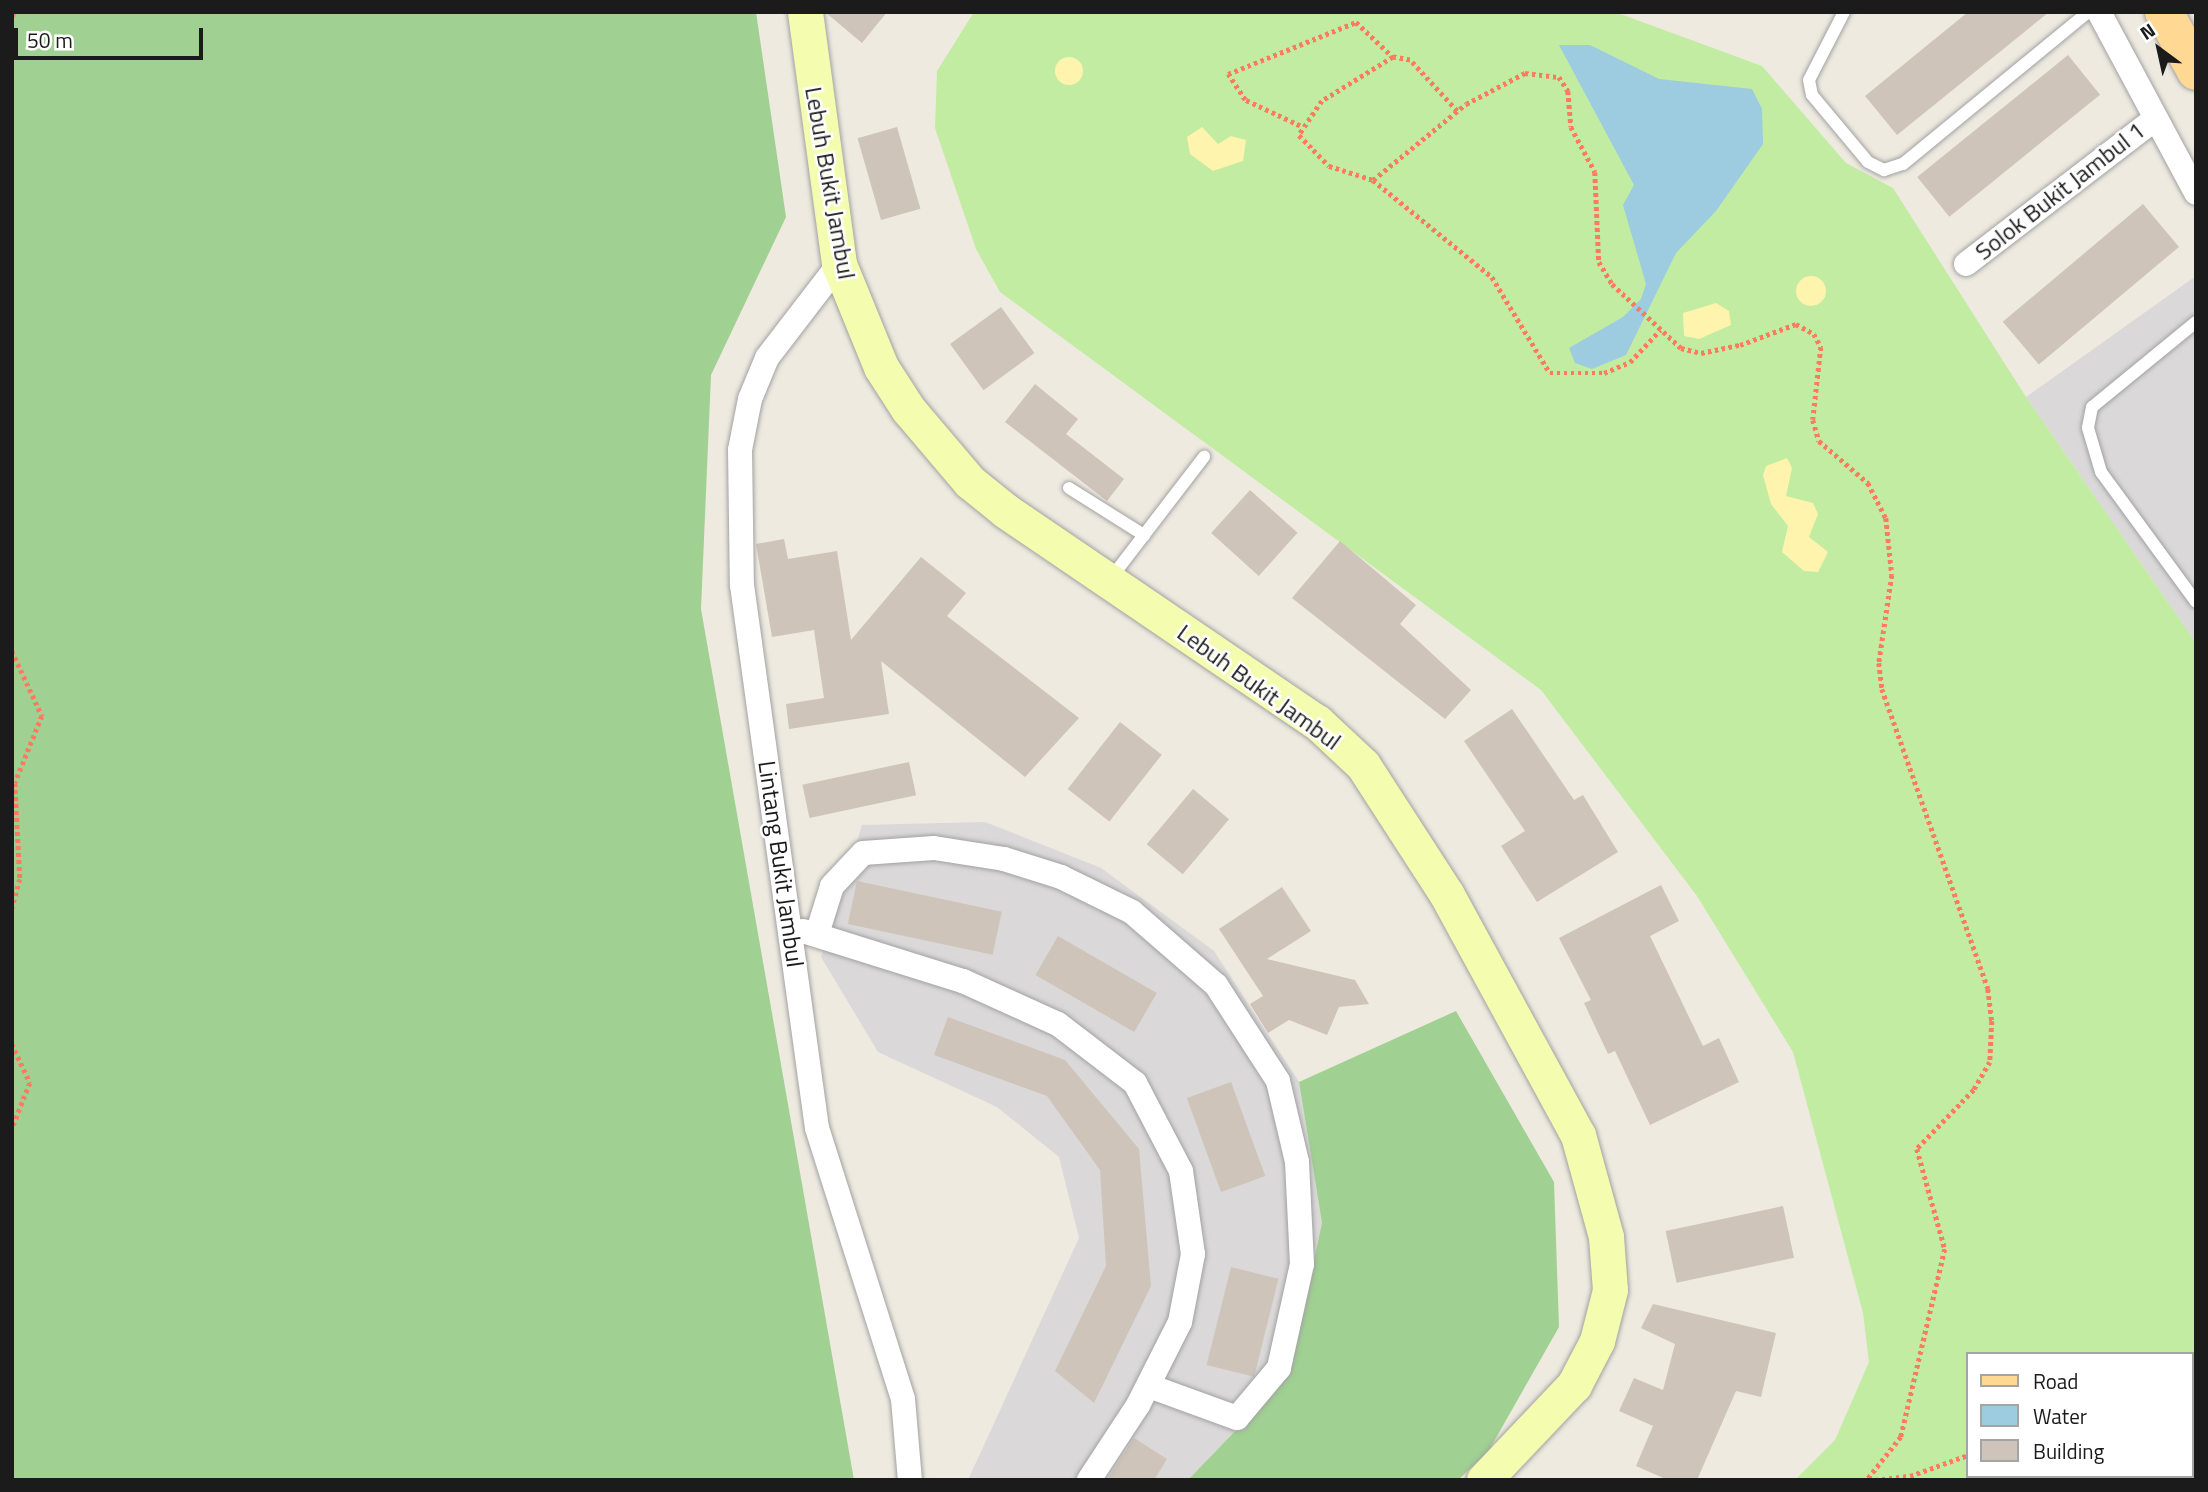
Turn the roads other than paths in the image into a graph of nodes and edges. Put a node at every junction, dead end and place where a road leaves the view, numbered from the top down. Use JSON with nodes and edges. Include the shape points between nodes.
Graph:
{"nodes":[{"id":1,"x":805,"y":12,"type":"edge"},
{"id":2,"x":1844,"y":12,"type":"edge"},
{"id":3,"x":2088,"y":12,"type":"edge"},
{"id":4,"x":2099,"y":12,"type":"edge"},
{"id":5,"x":2164,"y":12,"type":"edge"},
{"id":6,"x":2196,"y":71,"type":"edge"},
{"id":7,"x":2155,"y":119,"type":"junction"},
{"id":8,"x":2196,"y":193,"type":"edge"},
{"id":9,"x":839,"y":264,"type":"junction"},
{"id":10,"x":1966,"y":264,"type":"dead end"},
{"id":11,"x":2196,"y":322,"type":"edge"},
{"id":12,"x":1204,"y":457,"type":"dead end"},
{"id":13,"x":1069,"y":488,"type":"dead end"},
{"id":14,"x":1144,"y":535,"type":"junction"},
{"id":15,"x":1109,"y":581,"type":"junction"},
{"id":16,"x":2196,"y":602,"type":"edge"},
{"id":17,"x":790,"y":927,"type":"junction"},
{"id":18,"x":817,"y":934,"type":"junction"},
{"id":19,"x":1149,"y":1386,"type":"junction"},
{"id":20,"x":910,"y":1480,"type":"edge"},
{"id":21,"x":1088,"y":1480,"type":"edge"},
{"id":22,"x":1484,"y":1480,"type":"edge"}],
"edges":[{"from":1,"to":9,"type":"main road","name":"Lebuh Bukit Jambul"},
{"from":2,"to":3,"type":"lane","via":[[1809,80],[1812,95],[1868,162],[1884,170],[1903,164]]},
{"from":4,"to":7,"type":"street","name":"Solok Bukit Jambul 1"},
{"from":5,"to":6,"type":"main road"},
{"from":7,"to":8,"type":"street","name":"Solok Bukit Jambul 1"},
{"from":7,"to":10,"type":"street","name":"Solok Bukit Jambul 1"},
{"from":9,"to":15,"type":"main road","name":"Lebuh Bukit Jambul","via":[[881,366],[940,450],[1006,511]]},
{"from":9,"to":17,"type":"street","name":"Lintang Bukit Jambul","via":[[767,358],[740,450],[742,585]]},
{"from":11,"to":16,"type":"lane","via":[[2092,407],[2088,428],[2101,472]]},
{"from":12,"to":14,"type":"lane"},
{"from":13,"to":14,"type":"lane"},
{"from":14,"to":15,"type":"lane"},
{"from":15,"to":22,"type":"main road","name":"Lebuh Bukit Jambul","via":[[1317,722],[1363,765],[1447,895],[1578,1135],[1606,1237],[1609,1290],[1597,1341],[1574,1385]]},
{"from":17,"to":18,"type":"street"},
{"from":17,"to":20,"type":"street","name":"Lintang Bukit Jambul","via":[[817,1128],[903,1399]]},
{"from":18,"to":19,"type":"street","via":[[963,981],[1058,1024],[1135,1083],[1181,1171],[1193,1254],[1180,1322]]},
{"from":18,"to":19,"type":"street","via":[[832,886],[863,853],[934,848],[1004,859],[1061,877],[1132,912],[1216,985],[1278,1081],[1297,1161],[1303,1264],[1279,1368],[1237,1418]]},
{"from":19,"to":21,"type":"street"}]}
